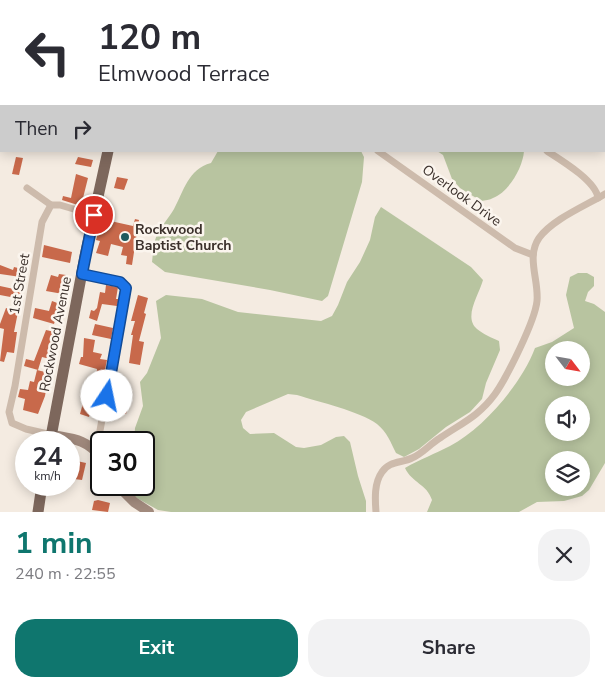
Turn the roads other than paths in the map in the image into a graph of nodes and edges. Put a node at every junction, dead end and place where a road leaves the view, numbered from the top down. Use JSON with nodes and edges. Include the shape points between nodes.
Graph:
{"nodes":[{"id":1,"x":108,"y":152,"type":"edge"},
{"id":2,"x":379,"y":152,"type":"edge"},
{"id":3,"x":548,"y":152,"type":"edge"},
{"id":4,"x":27,"y":188,"type":"dead end"},
{"id":5,"x":605,"y":194,"type":"edge"},
{"id":6,"x":598,"y":198,"type":"junction"},
{"id":7,"x":51,"y":205,"type":"junction"},
{"id":8,"x":94,"y":215,"type":"junction"},
{"id":9,"x":533,"y":255,"type":"junction"},
{"id":10,"x":82,"y":274,"type":"junction"},
{"id":11,"x":30,"y":431,"type":"edge"},
{"id":12,"x":53,"y":431,"type":"edge"},
{"id":13,"x":100,"y":431,"type":"edge"},
{"id":14,"x":40,"y":496,"type":"edge"},
{"id":15,"x":128,"y":496,"type":"edge"},
{"id":16,"x":38,"y":512,"type":"edge"},
{"id":17,"x":149,"y":512,"type":"edge"},
{"id":18,"x":376,"y":512,"type":"edge"}],
"edges":[{"from":1,"to":8,"type":"main road","name":"Rockwood Avenue"},
{"from":2,"to":9,"type":"street","name":"Overlook Drive","via":[[515,248]]},
{"from":3,"to":6,"type":"street","via":[[578,173],[596,191]]},
{"from":4,"to":7,"type":"street"},
{"from":5,"to":6,"type":"street"},
{"from":6,"to":9,"type":"street","via":[[549,228],[538,239]]},
{"from":7,"to":8,"type":"street"},
{"from":7,"to":11,"type":"street","name":"1st Street","via":[[42,222],[8,412],[12,423]]},
{"from":8,"to":10,"type":"main road","name":"Rockwood Avenue"},
{"from":9,"to":18,"type":"street","via":[[536,309],[501,384],[473,418],[412,458],[383,470],[376,488]]},
{"from":10,"to":12,"type":"main road","name":"Rockwood Avenue"},
{"from":10,"to":13,"type":"street","via":[[120,282],[126,288]]},
{"from":14,"to":16,"type":"main road"},
{"from":15,"to":17,"type":"street"}]}
